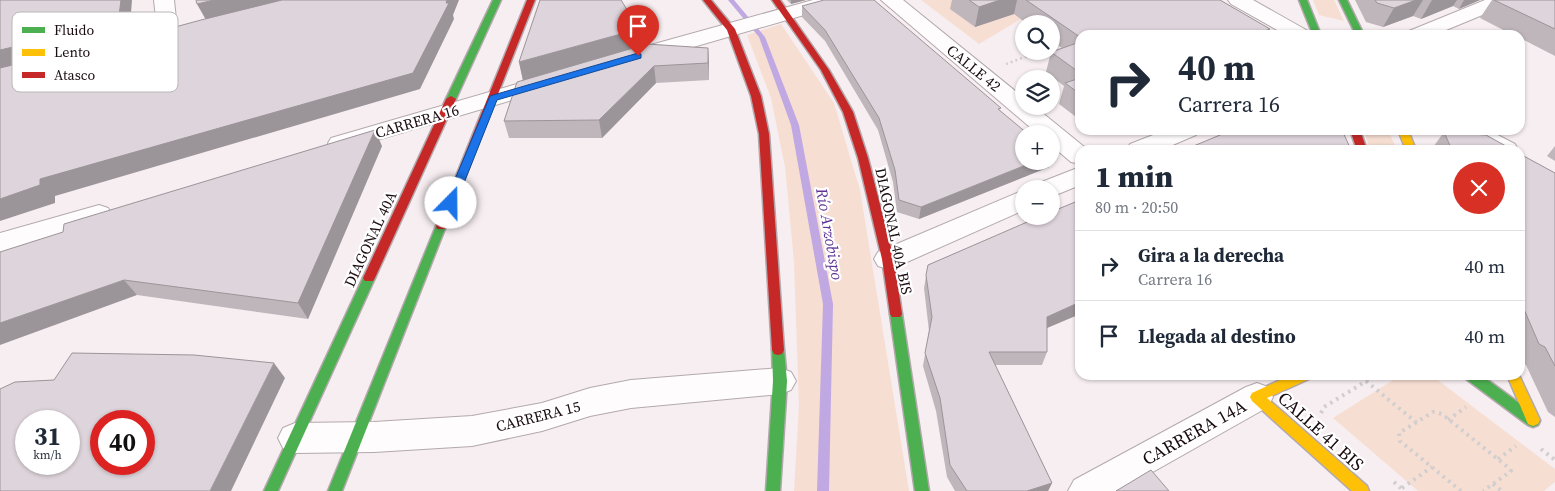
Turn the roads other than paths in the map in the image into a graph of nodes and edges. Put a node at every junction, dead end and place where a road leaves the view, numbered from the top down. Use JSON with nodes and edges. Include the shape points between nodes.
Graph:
{"nodes":[{"id":1,"x":497,"y":0,"type":"edge"},
{"id":2,"x":531,"y":0,"type":"edge"},
{"id":3,"x":707,"y":0,"type":"edge"},
{"id":4,"x":836,"y":0,"type":"edge"},
{"id":5,"x":891,"y":0,"type":"edge"},
{"id":6,"x":1238,"y":0,"type":"edge"},
{"id":7,"x":1303,"y":0,"type":"edge"},
{"id":8,"x":1343,"y":0,"type":"edge"},
{"id":9,"x":1502,"y":0,"type":"edge"},
{"id":10,"x":781,"y":10,"type":"edge"},
{"id":11,"x":735,"y":28,"type":"junction"},
{"id":12,"x":1292,"y":30,"type":"edge"},
{"id":13,"x":1315,"y":30,"type":"edge"},
{"id":14,"x":1358,"y":30,"type":"edge"},
{"id":15,"x":1428,"y":30,"type":"edge"},
{"id":16,"x":620,"y":61,"type":"edge"},
{"id":17,"x":564,"y":78,"type":"edge"},
{"id":18,"x":493,"y":98,"type":"junction"},
{"id":19,"x":443,"y":113,"type":"junction"},
{"id":20,"x":1176,"y":135,"type":"edge"},
{"id":21,"x":1479,"y":135,"type":"edge"},
{"id":22,"x":1151,"y":145,"type":"edge"},
{"id":23,"x":1497,"y":145,"type":"edge"},
{"id":24,"x":315,"y":150,"type":"edge"},
{"id":25,"x":1075,"y":152,"type":"edge"},
{"id":26,"x":1075,"y":177,"type":"edge"},
{"id":27,"x":1060,"y":184,"type":"edge"},
{"id":28,"x":1015,"y":204,"type":"edge"},
{"id":29,"x":125,"y":207,"type":"edge"},
{"id":30,"x":0,"y":244,"type":"edge"},
{"id":31,"x":888,"y":259,"type":"junction"},
{"id":32,"x":1293,"y":380,"type":"edge"},
{"id":33,"x":1478,"y":380,"type":"edge"},
{"id":34,"x":1514,"y":380,"type":"edge"},
{"id":35,"x":780,"y":381,"type":"junction"},
{"id":36,"x":1257,"y":397,"type":"junction"},
{"id":37,"x":356,"y":437,"type":"junction"},
{"id":38,"x":295,"y":438,"type":"junction"},
{"id":39,"x":271,"y":491,"type":"edge"},
{"id":40,"x":335,"y":491,"type":"edge"},
{"id":41,"x":773,"y":491,"type":"edge"},
{"id":42,"x":922,"y":491,"type":"edge"},
{"id":43,"x":1086,"y":491,"type":"edge"},
{"id":44,"x":1362,"y":491,"type":"edge"}],
"edges":[{"from":1,"to":19,"type":"street","name":"DIAGONAL 40A"},
{"from":2,"to":18,"type":"street"},
{"from":3,"to":11,"type":"street"},
{"from":4,"to":10,"type":"street"},
{"from":5,"to":25,"type":"street","name":"CALLE 42"},
{"from":6,"to":12,"type":"street"},
{"from":7,"to":13,"type":"street"},
{"from":8,"to":14,"type":"street"},
{"from":9,"to":15,"type":"street"},
{"from":10,"to":11,"type":"street"},
{"from":10,"to":31,"type":"street","name":"DIAGONAL 40A BIS","via":[[825,70],[848,112]]},
{"from":11,"to":16,"type":"street"},
{"from":11,"to":35,"type":"street","via":[[764,134]]},
{"from":17,"to":18,"type":"street","name":"CARRERA 16"},
{"from":18,"to":19,"type":"street","name":"CARRERA 16"},
{"from":18,"to":37,"type":"street"},
{"from":19,"to":24,"type":"street","name":"CARRERA 16"},
{"from":19,"to":38,"type":"street","name":"DIAGONAL 40A"},
{"from":20,"to":22,"type":"street"},
{"from":21,"to":23,"type":"street"},
{"from":26,"to":27,"type":"street"},
{"from":28,"to":31,"type":"street"},
{"from":29,"to":30,"type":"street"},
{"from":31,"to":42,"type":"street","name":"DIAGONAL 40A BIS"},
{"from":32,"to":36,"type":"street","name":"CARRERA 14A"},
{"from":33,"to":34,"type":"street","via":[[1533,421]]},
{"from":35,"to":37,"type":"street","name":"CARRERA 15","via":[[631,394],[472,431]]},
{"from":35,"to":41,"type":"street"},
{"from":36,"to":43,"type":"street","name":"CARRERA 14A"},
{"from":36,"to":44,"type":"street","name":"CALLE 41 BIS"},
{"from":37,"to":38,"type":"street","name":"CARRERA 15"},
{"from":37,"to":40,"type":"street"},
{"from":38,"to":39,"type":"street","name":"DIAGONAL 40A"}]}
